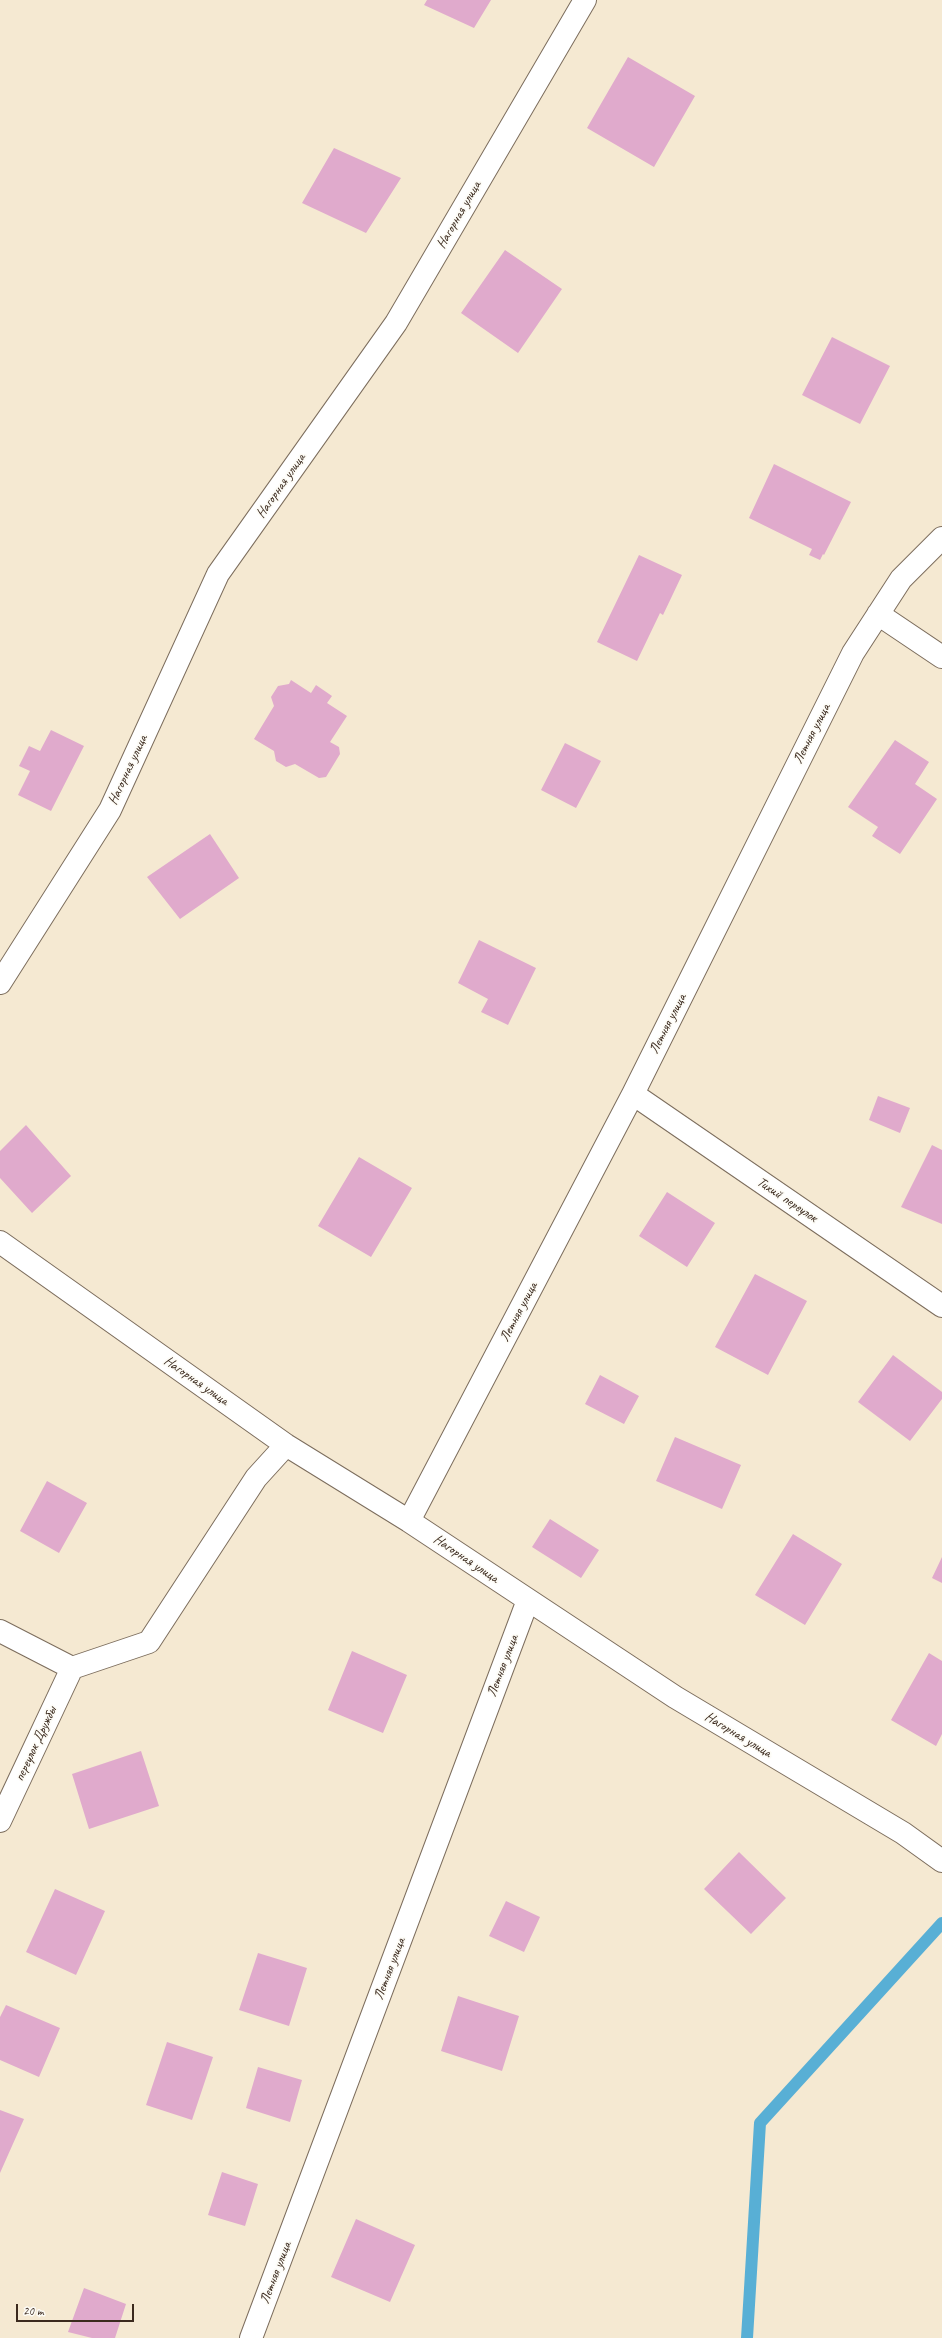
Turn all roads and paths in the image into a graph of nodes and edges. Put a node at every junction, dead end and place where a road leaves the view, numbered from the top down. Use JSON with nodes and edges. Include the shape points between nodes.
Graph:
{"nodes":[{"id":1,"x":585,"y":0,"type":"edge"},
{"id":2,"x":942,"y":538,"type":"edge"},
{"id":3,"x":878,"y":614,"type":"junction"},
{"id":4,"x":942,"y":657,"type":"edge"},
{"id":5,"x":0,"y":984,"type":"edge"},
{"id":6,"x":633,"y":1094,"type":"junction"},
{"id":7,"x":0,"y":1242,"type":"edge"},
{"id":8,"x":942,"y":1306,"type":"edge"},
{"id":9,"x":286,"y":1445,"type":"junction"},
{"id":10,"x":408,"y":1521,"type":"junction"},
{"id":11,"x":528,"y":1600,"type":"junction"},
{"id":12,"x":0,"y":1631,"type":"edge"},
{"id":13,"x":72,"y":1668,"type":"junction"},
{"id":14,"x":0,"y":1821,"type":"edge"},
{"id":15,"x":941,"y":1858,"type":"edge"},
{"id":16,"x":251,"y":2338,"type":"edge"}],
"edges":[{"from":1,"to":5,"type":"street","name":"Нагорная улица","via":[[396,323],[218,574],[110,810]]},
{"from":2,"to":3,"type":"street","name":"Летняя улица","via":[[900,579]]},
{"from":3,"to":4,"type":"street"},
{"from":3,"to":6,"type":"street","name":"Летняя улица","via":[[853,653]]},
{"from":6,"to":8,"type":"street","name":"Тихий переулок"},
{"from":6,"to":10,"type":"street","name":"Летняя улица"},
{"from":7,"to":9,"type":"street","name":"Нагорная улица"},
{"from":9,"to":10,"type":"street","name":"Нагорная улица"},
{"from":9,"to":13,"type":"street","via":[[256,1478],[150,1642]]},
{"from":10,"to":11,"type":"street","name":"Нагорная улица"},
{"from":11,"to":15,"type":"street","name":"Нагорная улица","via":[[675,1697]]},
{"from":11,"to":16,"type":"street","name":"Летняя улица"},
{"from":12,"to":13,"type":"street"},
{"from":13,"to":14,"type":"street","name":"переулок Дружбы"}]}
